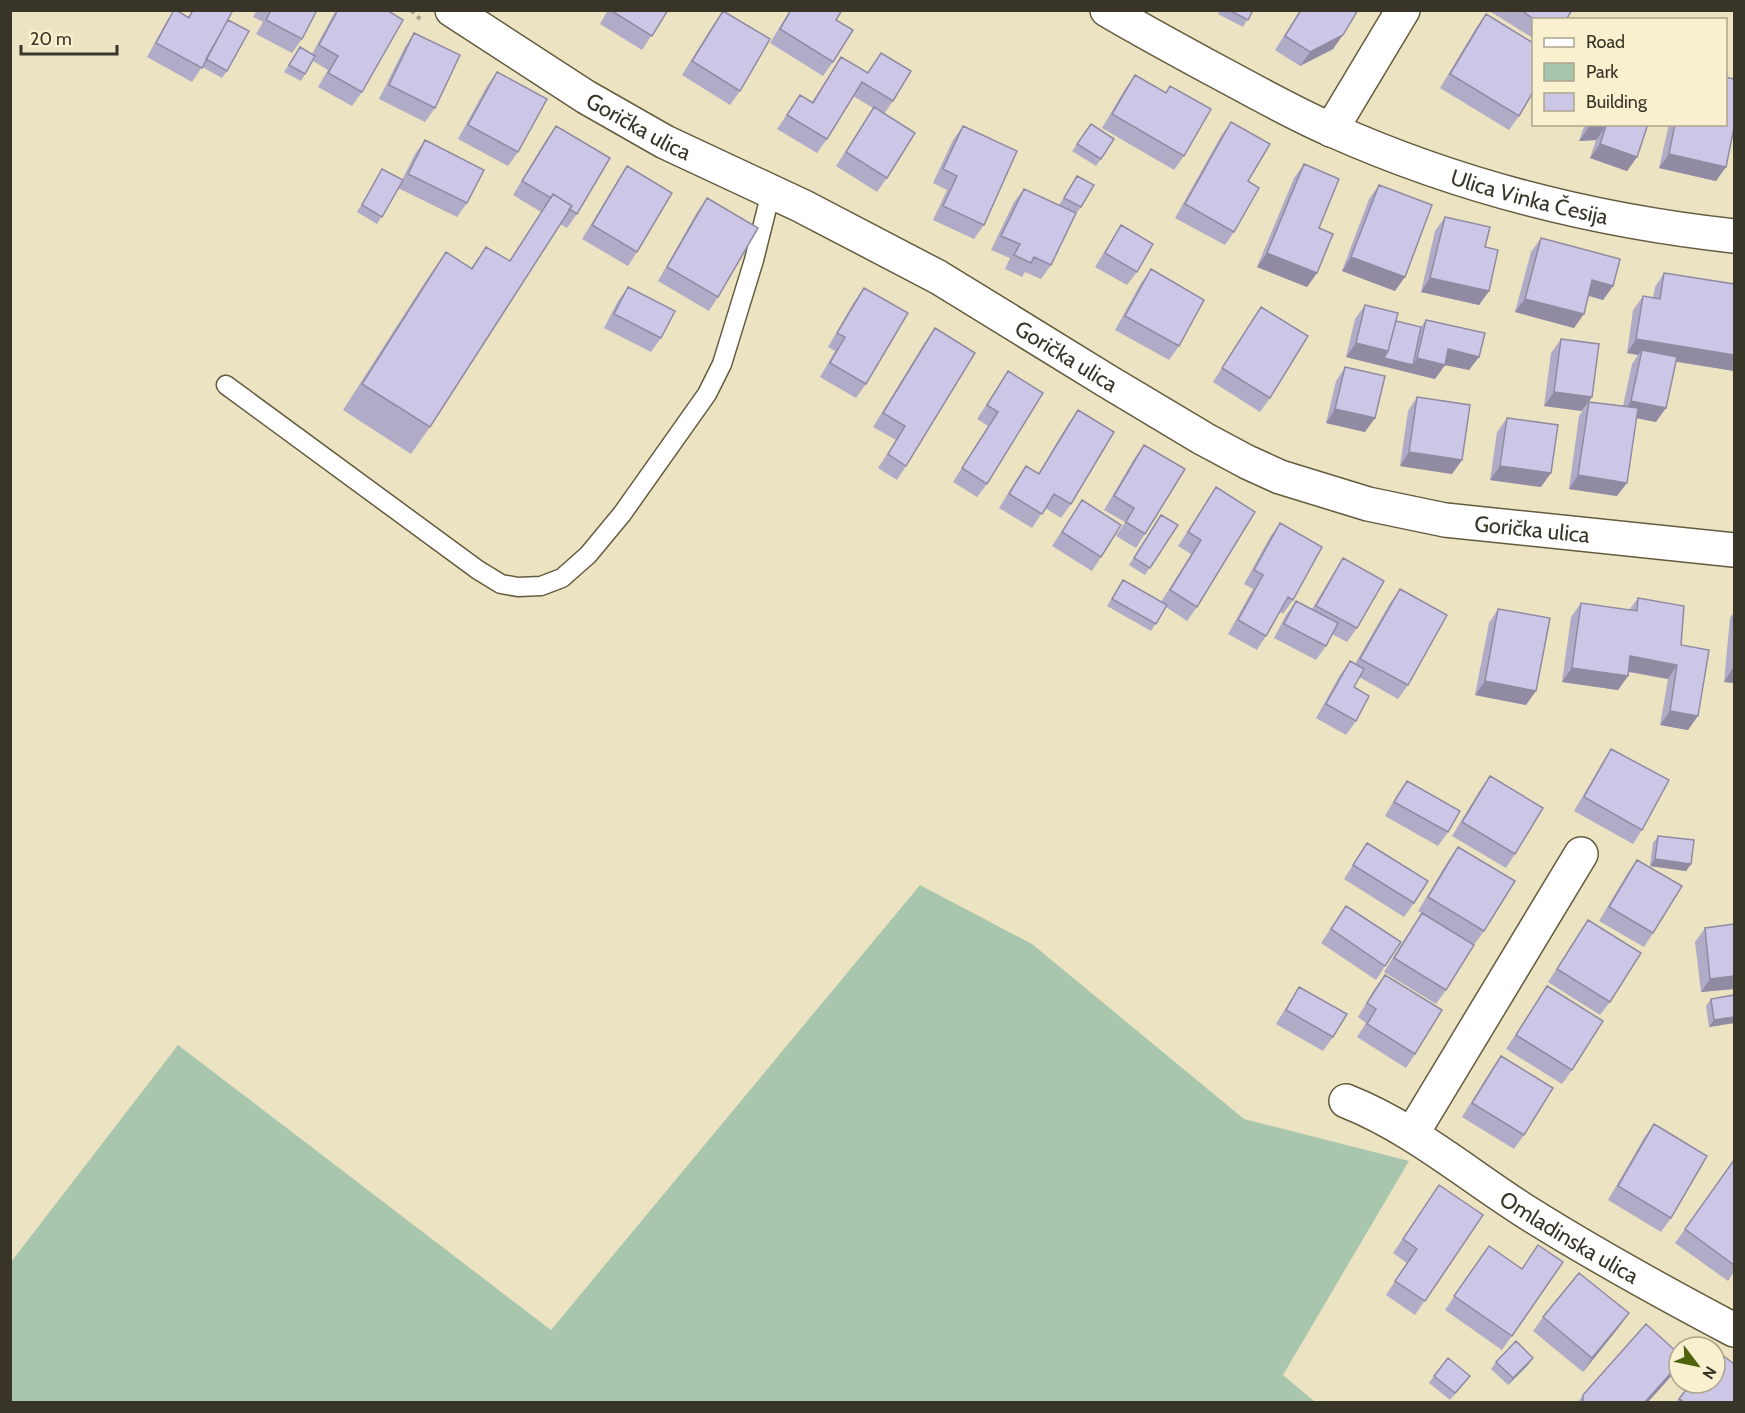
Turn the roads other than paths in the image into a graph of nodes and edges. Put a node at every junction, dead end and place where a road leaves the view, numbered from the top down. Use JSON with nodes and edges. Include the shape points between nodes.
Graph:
{"nodes":[{"id":1,"x":452,"y":10,"type":"edge"},
{"id":2,"x":1107,"y":10,"type":"edge"},
{"id":3,"x":1403,"y":10,"type":"edge"},
{"id":4,"x":1331,"y":130,"type":"junction"},
{"id":5,"x":771,"y":192,"type":"junction"},
{"id":6,"x":1734,"y":236,"type":"edge"},
{"id":7,"x":226,"y":385,"type":"dead end"},
{"id":8,"x":1734,"y":550,"type":"edge"},
{"id":9,"x":1581,"y":854,"type":"dead end"},
{"id":10,"x":1346,"y":1101,"type":"dead end"},
{"id":11,"x":1412,"y":1134,"type":"junction"},
{"id":12,"x":1734,"y":1330,"type":"edge"}],
"edges":[{"from":1,"to":5,"type":"street","name":"Gorička ulica","via":[[585,97],[665,142]]},
{"from":2,"to":4,"type":"street","name":"Ulica Vinka Česija"},
{"from":3,"to":4,"type":"street"},
{"from":4,"to":6,"type":"street","name":"Ulica Vinka Česija","via":[[1455,178],[1530,200],[1605,217]]},
{"from":5,"to":7,"type":"lane","via":[[723,364],[707,394],[588,555],[562,578],[541,586],[501,584],[478,570]]},
{"from":5,"to":8,"type":"street","name":"Gorička ulica","via":[[938,277],[1204,439],[1280,477],[1368,504],[1444,520]]},
{"from":9,"to":11,"type":"street"},
{"from":10,"to":11,"type":"street","name":"Omladinska ulica"},
{"from":11,"to":12,"type":"street","name":"Omladinska ulica","via":[[1547,1224],[1645,1283]]}]}
